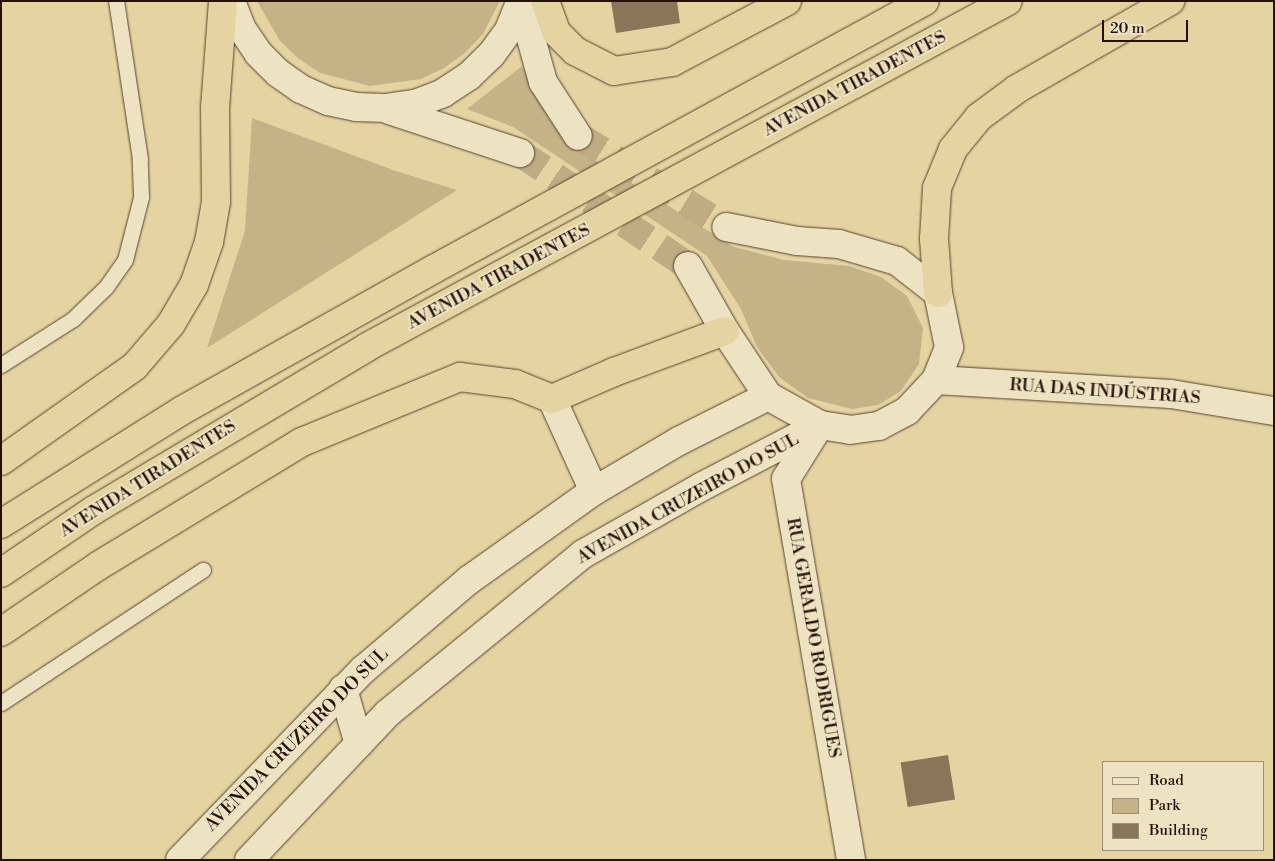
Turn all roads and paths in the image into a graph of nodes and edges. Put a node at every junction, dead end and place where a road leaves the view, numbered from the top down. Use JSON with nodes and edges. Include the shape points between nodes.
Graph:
{"nodes":[{"id":1,"x":116,"y":1,"type":"edge"},
{"id":2,"x":223,"y":1,"type":"edge"},
{"id":3,"x":230,"y":1,"type":"edge"},
{"id":4,"x":787,"y":1,"type":"edge"},
{"id":5,"x":925,"y":1,"type":"edge"},
{"id":6,"x":1008,"y":1,"type":"edge"},
{"id":7,"x":1170,"y":1,"type":"edge"},
{"id":8,"x":529,"y":2,"type":"edge"},
{"id":9,"x":385,"y":108,"type":"junction"},
{"id":10,"x":578,"y":136,"type":"tunnel mouth"},
{"id":11,"x":520,"y":153,"type":"tunnel mouth"},
{"id":12,"x":726,"y":227,"type":"tunnel mouth"},
{"id":13,"x":688,"y":266,"type":"tunnel mouth"},
{"id":14,"x":938,"y":294,"type":"junction"},
{"id":15,"x":725,"y":331,"type":"junction"},
{"id":16,"x":1,"y":364,"type":"edge"},
{"id":17,"x":936,"y":380,"type":"junction"},
{"id":18,"x":768,"y":396,"type":"junction"},
{"id":19,"x":552,"y":400,"type":"junction"},
{"id":20,"x":1274,"y":411,"type":"edge"},
{"id":21,"x":820,"y":425,"type":"junction"},
{"id":22,"x":1,"y":461,"type":"edge"},
{"id":23,"x":594,"y":490,"type":"junction"},
{"id":24,"x":1,"y":524,"type":"edge"},
{"id":25,"x":203,"y":570,"type":"dead end"},
{"id":26,"x":1,"y":573,"type":"edge"},
{"id":27,"x":1,"y":632,"type":"edge"},
{"id":28,"x":343,"y":689,"type":"junction"},
{"id":29,"x":1,"y":702,"type":"edge"},
{"id":30,"x":359,"y":744,"type":"junction"},
{"id":31,"x":180,"y":860,"type":"edge"},
{"id":32,"x":250,"y":860,"type":"edge"},
{"id":33,"x":851,"y":860,"type":"edge"}],
"edges":[{"from":1,"to":16,"type":"lane","via":[[140,159],[141,197],[125,260],[106,287],[73,319]]},
{"from":2,"to":22,"type":"highway","via":[[215,108],[216,202],[209,242],[194,285],[171,324],[135,366]]},
{"from":3,"to":9,"type":"street","via":[[242,29],[258,53],[301,89],[328,101],[356,107]]},
{"from":4,"to":8,"type":"highway","via":[[672,62],[614,71],[576,51]]},
{"from":5,"to":24,"type":"highway","name":"AVENIDA TIRADENTES","via":[[442,264],[190,406]]},
{"from":6,"to":26,"type":"highway","name":"AVENIDA TIRADENTES","via":[[368,347],[94,510]]},
{"from":7,"to":14,"type":"highway","via":[[1018,89],[974,123],[953,149],[937,188],[934,239]]},
{"from":8,"to":9,"type":"street","via":[[491,55],[469,76],[443,93],[415,104]]},
{"from":8,"to":10,"type":"street","via":[[543,82]]},
{"from":9,"to":11,"type":"street"},
{"from":12,"to":14,"type":"street","via":[[871,251],[897,261]]},
{"from":13,"to":15,"type":"street"},
{"from":14,"to":17,"type":"street","via":[[949,347]]},
{"from":15,"to":18,"type":"street"},
{"from":15,"to":19,"type":"highway","via":[[614,372]]},
{"from":17,"to":20,"type":"street","name":"RUA DAS INDÚSTRIAS","via":[[1171,394]]},
{"from":17,"to":21,"type":"street","via":[[907,411],[879,426],[850,430]]},
{"from":18,"to":21,"type":"street"},
{"from":18,"to":23,"type":"street","name":"AVENIDA CRUZEIRO DO SUL","via":[[679,441]]},
{"from":19,"to":23,"type":"street"},
{"from":19,"to":27,"type":"highway","via":[[515,384],[460,376],[302,442],[98,566]]},
{"from":21,"to":30,"type":"street","name":"AVENIDA CRUZEIRO DO SUL","via":[[583,554],[388,713]]},
{"from":21,"to":33,"type":"street","name":"RUA GERALDO RODRIGUES","via":[[786,479]]},
{"from":23,"to":28,"type":"street","name":"AVENIDA CRUZEIRO DO SUL","via":[[469,580]]},
{"from":25,"to":29,"type":"lane"},
{"from":28,"to":30,"type":"street"},
{"from":28,"to":31,"type":"street","name":"AVENIDA CRUZEIRO DO SUL"},
{"from":30,"to":32,"type":"street","name":"AVENIDA CRUZEIRO DO SUL"}]}
